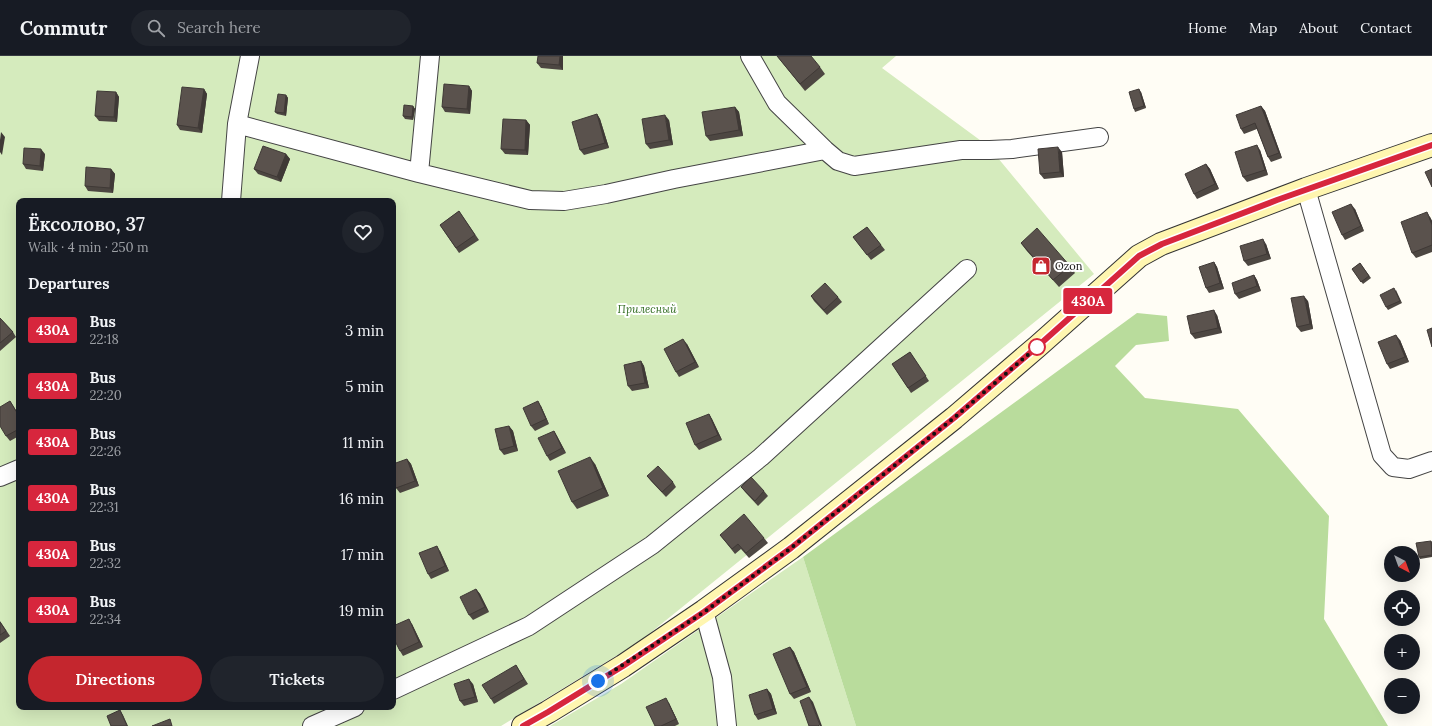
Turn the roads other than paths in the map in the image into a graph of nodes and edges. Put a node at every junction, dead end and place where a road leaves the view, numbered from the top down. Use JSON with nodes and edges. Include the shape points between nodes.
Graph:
{"nodes":[{"id":1,"x":250,"y":56,"type":"edge"},
{"id":2,"x":430,"y":56,"type":"edge"},
{"id":3,"x":750,"y":56,"type":"edge"},
{"id":4,"x":237,"y":124,"type":"junction"},
{"id":5,"x":1099,"y":137,"type":"dead end"},
{"id":6,"x":1432,"y":145,"type":"edge"},
{"id":7,"x":825,"y":150,"type":"junction"},
{"id":8,"x":419,"y":173,"type":"junction"},
{"id":9,"x":1306,"y":189,"type":"junction"},
{"id":10,"x":231,"y":198,"type":"edge"},
{"id":11,"x":967,"y":269,"type":"dead end"},
{"id":12,"x":1432,"y":462,"type":"edge"},
{"id":13,"x":16,"y":470,"type":"edge"},
{"id":14,"x":0,"y":477,"type":"edge"},
{"id":15,"x":704,"y":612,"type":"junction"},
{"id":16,"x":396,"y":689,"type":"edge"},
{"id":17,"x":348,"y":710,"type":"edge"},
{"id":18,"x":312,"y":726,"type":"edge"},
{"id":19,"x":523,"y":726,"type":"edge"},
{"id":20,"x":727,"y":726,"type":"edge"}],
"edges":[{"from":1,"to":4,"type":"street"},
{"from":2,"to":8,"type":"street"},
{"from":3,"to":7,"type":"street","via":[[777,103]]},
{"from":4,"to":8,"type":"street"},
{"from":4,"to":10,"type":"street"},
{"from":5,"to":7,"type":"street","via":[[1012,149],[961,150],[854,166],[838,161]]},
{"from":6,"to":9,"type":"street"},
{"from":7,"to":8,"type":"street","via":[[564,201],[530,200]]},
{"from":9,"to":12,"type":"street","via":[[1382,455],[1393,467],[1409,468]]},
{"from":9,"to":15,"type":"street","via":[[1162,244],[1139,256],[954,418],[791,548]]},
{"from":11,"to":16,"type":"street","via":[[761,457],[652,544],[529,626]]},
{"from":13,"to":14,"type":"street"},
{"from":15,"to":19,"type":"street","via":[[623,666]]},
{"from":15,"to":20,"type":"street","via":[[722,676]]},
{"from":17,"to":18,"type":"street"}]}
